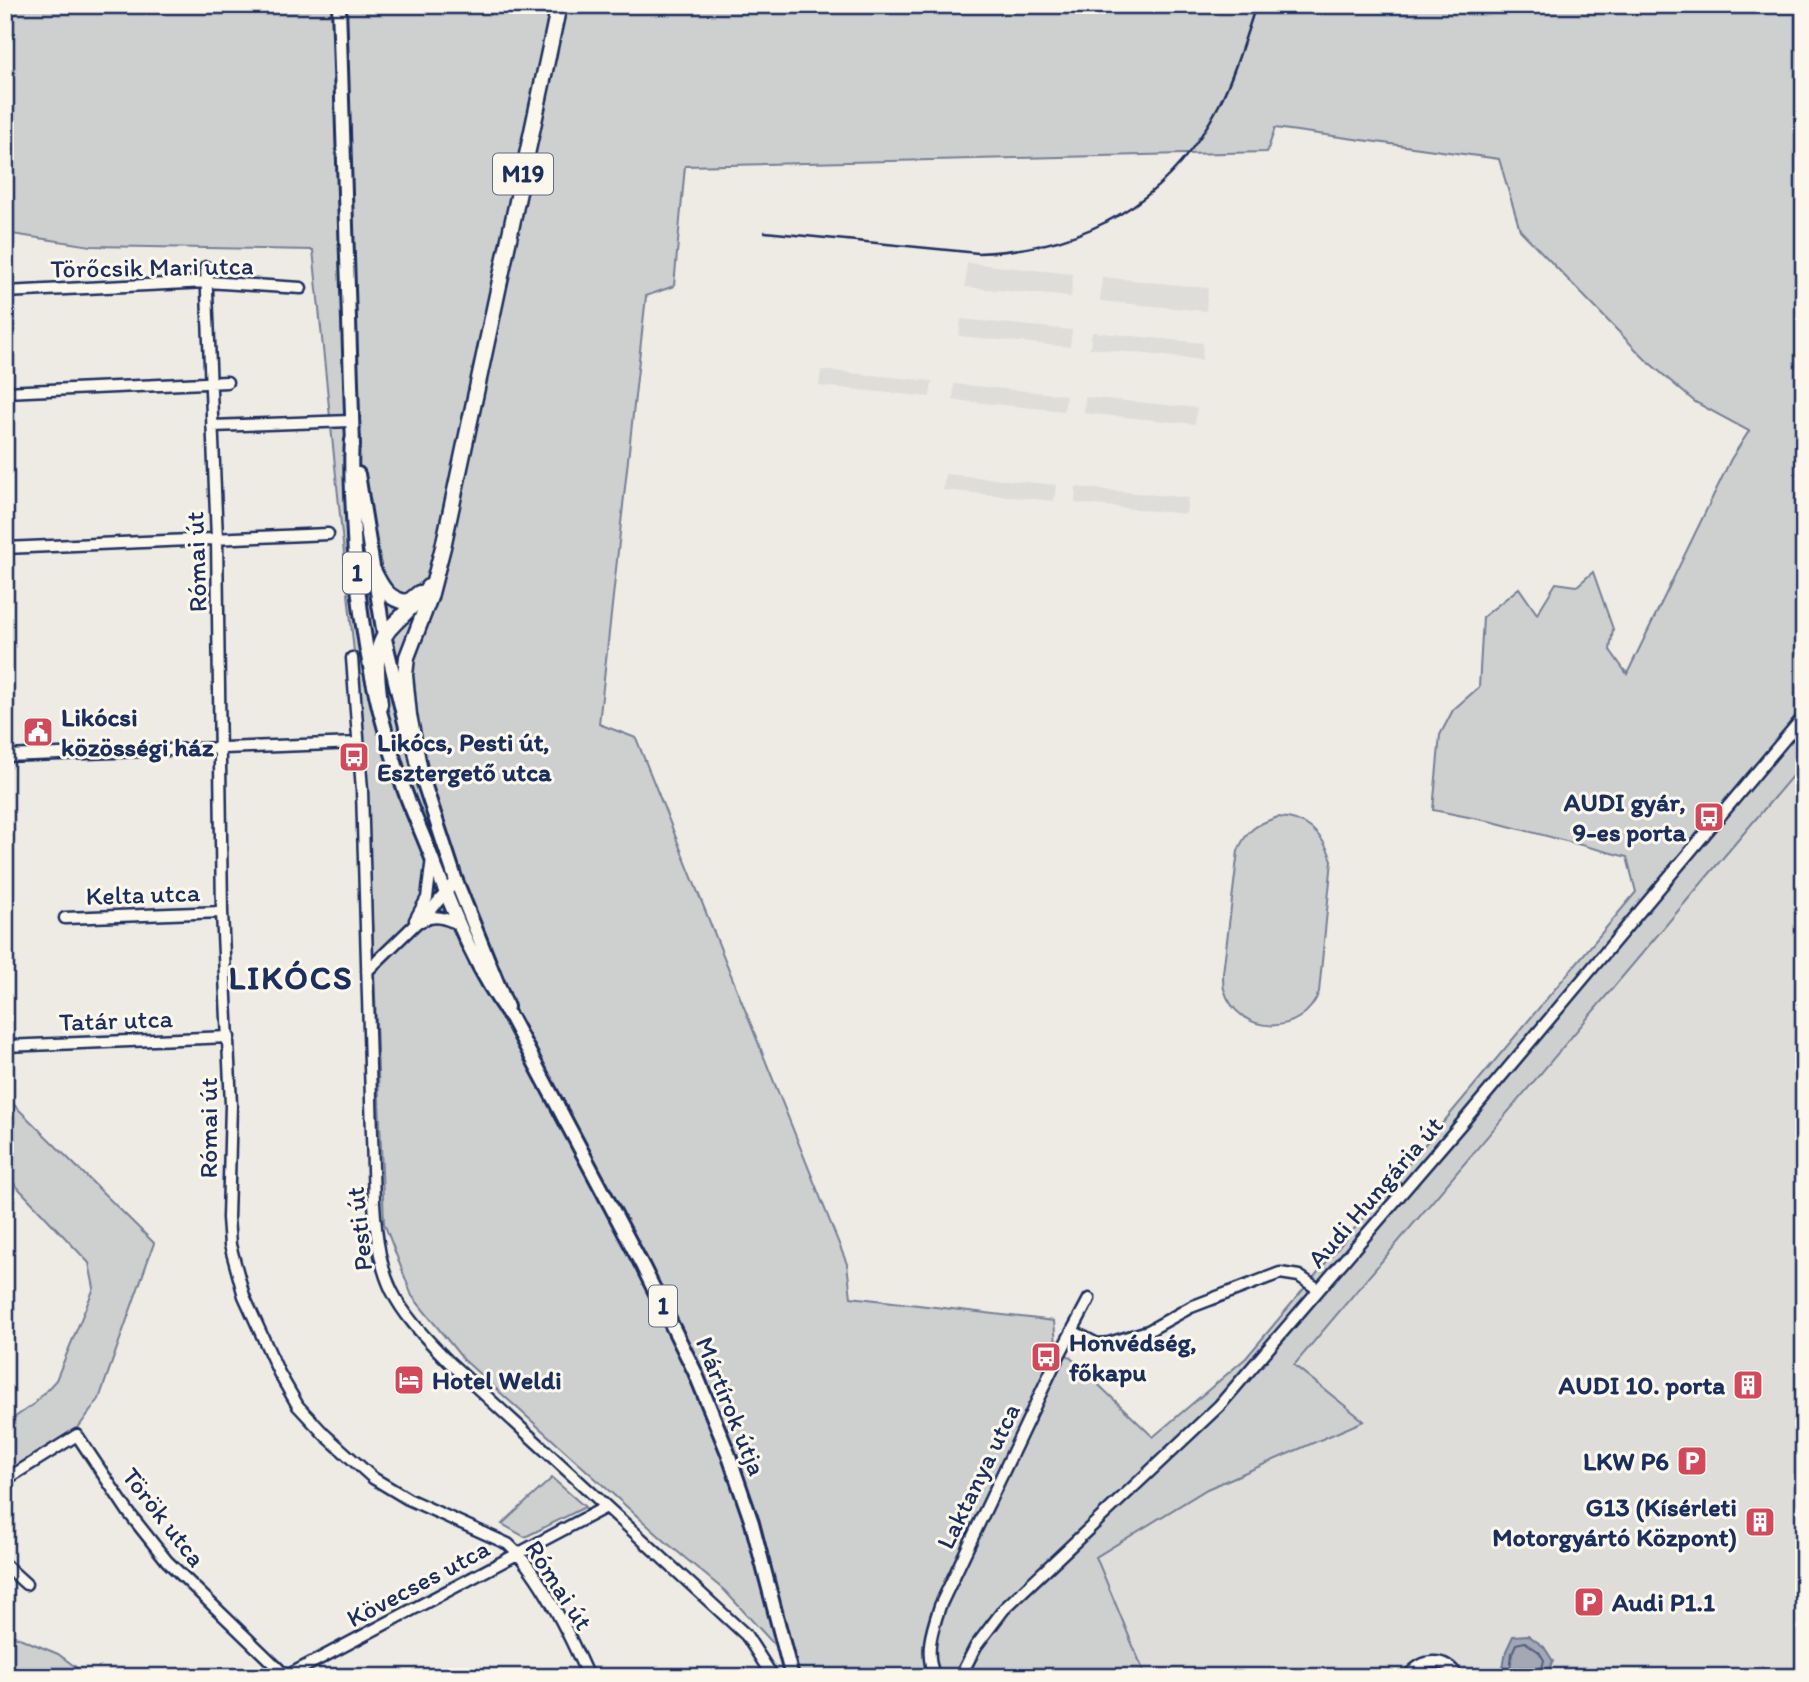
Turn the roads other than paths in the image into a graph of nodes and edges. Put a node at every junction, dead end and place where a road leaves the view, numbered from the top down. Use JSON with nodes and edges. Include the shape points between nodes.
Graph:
{"nodes":[{"id":1,"x":339,"y":5,"type":"edge"},
{"id":2,"x":559,"y":5,"type":"edge"},
{"id":3,"x":206,"y":267,"type":"dead end"},
{"id":4,"x":207,"y":282,"type":"junction"},
{"id":5,"x":300,"y":288,"type":"dead end"},
{"id":6,"x":5,"y":292,"type":"edge"},
{"id":7,"x":210,"y":382,"type":"junction"},
{"id":8,"x":226,"y":382,"type":"dead end"},
{"id":9,"x":5,"y":392,"type":"edge"},
{"id":10,"x":351,"y":421,"type":"junction"},
{"id":11,"x":212,"y":426,"type":"junction"},
{"id":12,"x":352,"y":440,"type":"junction"},
{"id":13,"x":328,"y":534,"type":"dead end"},
{"id":14,"x":217,"y":539,"type":"junction"},
{"id":15,"x":5,"y":548,"type":"edge"},
{"id":16,"x":372,"y":568,"type":"junction"},
{"id":17,"x":432,"y":579,"type":"junction"},
{"id":18,"x":384,"y":635,"type":"junction"},
{"id":19,"x":352,"y":658,"type":"dead end"},
{"id":20,"x":380,"y":704,"type":"junction"},
{"id":21,"x":1804,"y":716,"type":"edge"},
{"id":22,"x":358,"y":743,"type":"junction"},
{"id":23,"x":222,"y":747,"type":"junction"},
{"id":24,"x":5,"y":756,"type":"edge"},
{"id":25,"x":421,"y":776,"type":"junction"},
{"id":26,"x":432,"y":858,"type":"junction"},
{"id":27,"x":456,"y":881,"type":"junction"},
{"id":28,"x":445,"y":893,"type":"junction"},
{"id":29,"x":222,"y":912,"type":"junction"},
{"id":30,"x":65,"y":918,"type":"dead end"},
{"id":31,"x":458,"y":924,"type":"junction"},
{"id":32,"x":409,"y":929,"type":"junction"},
{"id":33,"x":367,"y":971,"type":"junction"},
{"id":34,"x":511,"y":1018,"type":"junction"},
{"id":35,"x":229,"y":1037,"type":"junction"},
{"id":36,"x":5,"y":1046,"type":"edge"},
{"id":37,"x":1318,"y":1289,"type":"junction"},
{"id":38,"x":1088,"y":1299,"type":"dead end"},
{"id":39,"x":1072,"y":1331,"type":"junction"},
{"id":40,"x":5,"y":1480,"type":"edge"},
{"id":41,"x":606,"y":1507,"type":"junction"},
{"id":42,"x":519,"y":1554,"type":"junction"},
{"id":43,"x":5,"y":1565,"type":"edge"},
{"id":44,"x":26,"y":1584,"type":"dead end"},
{"id":45,"x":286,"y":1677,"type":"edge"},
{"id":46,"x":588,"y":1677,"type":"edge"},
{"id":47,"x":773,"y":1677,"type":"edge"},
{"id":48,"x":792,"y":1677,"type":"edge"},
{"id":49,"x":935,"y":1677,"type":"edge"},
{"id":50,"x":960,"y":1677,"type":"edge"},
{"id":51,"x":1408,"y":1677,"type":"edge"},
{"id":52,"x":1458,"y":1677,"type":"edge"}],
"edges":[{"from":1,"to":10,"type":"main road","number":"1"},
{"from":2,"to":17,"type":"highway","number":"M19","via":[[443,547]]},
{"from":3,"to":4,"type":"street","name":"Római út"},
{"from":4,"to":5,"type":"street","name":"Törőcsik Mari utca"},
{"from":4,"to":6,"type":"street","name":"Törőcsik Mari utca"},
{"from":4,"to":7,"type":"street","name":"Római út"},
{"from":7,"to":8,"type":"street"},
{"from":7,"to":9,"type":"street"},
{"from":7,"to":11,"type":"street","name":"Római út"},
{"from":10,"to":11,"type":"street"},
{"from":10,"to":12,"type":"main road","number":"1"},
{"from":11,"to":14,"type":"street","name":"Római út"},
{"from":12,"to":16,"type":"main road","number":"1"},
{"from":12,"to":20,"type":"main road","number":"1","via":[[359,598]]},
{"from":13,"to":14,"type":"street"},
{"from":14,"to":15,"type":"street"},
{"from":14,"to":23,"type":"street","name":"Római út"},
{"from":16,"to":17,"type":"highway","via":[[383,589],[402,602],[408,602]]},
{"from":16,"to":18,"type":"main road","number":"1"},
{"from":17,"to":18,"type":"highway","via":[[414,606]]},
{"from":17,"to":25,"type":"highway","via":[[405,676]]},
{"from":18,"to":20,"type":"highway","via":[[376,653]]},
{"from":18,"to":25,"type":"main road","number":"1"},
{"from":19,"to":22,"type":"street","name":"Pesti út"},
{"from":20,"to":26,"type":"main road","number":"1","via":[[407,796]]},
{"from":21,"to":37,"type":"street","name":"Audi Hungária út"},
{"from":22,"to":23,"type":"street"},
{"from":22,"to":33,"type":"street","name":"Pesti út"},
{"from":23,"to":24,"type":"street"},
{"from":23,"to":29,"type":"street","name":"Római út"},
{"from":25,"to":27,"type":"main road","number":"1"},
{"from":26,"to":28,"type":"main road","number":"1"},
{"from":26,"to":32,"type":"street","via":[[427,898]]},
{"from":27,"to":28,"type":"street"},
{"from":27,"to":34,"type":"main road","number":"1"},
{"from":28,"to":31,"type":"main road","number":"1"},
{"from":28,"to":32,"type":"street"},
{"from":29,"to":30,"type":"street","name":"Kelta utca"},
{"from":29,"to":35,"type":"street","name":"Római út"},
{"from":31,"to":32,"type":"street","via":[[434,916]]},
{"from":31,"to":34,"type":"main road","number":"1","via":[[485,980]]},
{"from":32,"to":33,"type":"street"},
{"from":33,"to":41,"type":"street","name":"Pesti út","via":[[375,1214],[385,1278],[416,1329]]},
{"from":34,"to":48,"type":"main road","name":"Mártírok útja","number":"1","via":[[700,1383],[752,1523]]},
{"from":35,"to":36,"type":"street","name":"Tatár utca"},
{"from":35,"to":42,"type":"street","name":"Római út","via":[[230,1245],[244,1296],[279,1373],[298,1406],[373,1478],[508,1544]]},
{"from":37,"to":39,"type":"street","via":[[1299,1276],[1280,1273],[1191,1307],[1148,1331],[1109,1343],[1097,1344]]},
{"from":37,"to":50,"type":"street","name":"Audi Hungária út","via":[[1219,1406],[1004,1609]]},
{"from":38,"to":39,"type":"street","name":"Laktanya utca"},
{"from":39,"to":49,"type":"street","name":"Laktanya utca","via":[[940,1606],[928,1653]]},
{"from":40,"to":45,"type":"street","name":"Török utca","via":[[77,1435],[167,1560]]},
{"from":41,"to":42,"type":"street","name":"Kövecses utca"},
{"from":41,"to":47,"type":"street","name":"Pesti út","via":[[746,1635]]},
{"from":42,"to":45,"type":"street","name":"Kövecses utca"},
{"from":42,"to":46,"type":"street","name":"Római út","via":[[553,1606]]},
{"from":43,"to":44,"type":"street"},
{"from":51,"to":52,"type":"street","via":[[1419,1665],[1432,1661],[1445,1664]]}]}
